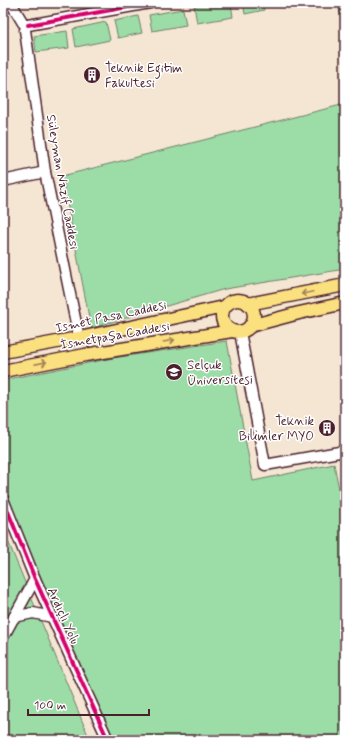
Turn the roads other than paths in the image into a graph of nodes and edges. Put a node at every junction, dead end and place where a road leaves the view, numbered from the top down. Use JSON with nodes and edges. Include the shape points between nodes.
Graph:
{"nodes":[{"id":1,"x":11,"y":3,"type":"edge"},
{"id":2,"x":150,"y":3,"type":"edge"},
{"id":3,"x":25,"y":26,"type":"junction"},
{"id":4,"x":45,"y":172,"type":"junction"},
{"id":5,"x":3,"y":181,"type":"edge"},
{"id":6,"x":345,"y":285,"type":"edge"},
{"id":7,"x":345,"y":303,"type":"edge"},
{"id":8,"x":248,"y":304,"type":"junction"},
{"id":9,"x":224,"y":307,"type":"junction"},
{"id":10,"x":240,"y":329,"type":"junction"},
{"id":11,"x":79,"y":338,"type":"junction"},
{"id":12,"x":3,"y":352,"type":"edge"},
{"id":13,"x":3,"y":371,"type":"edge"},
{"id":14,"x":345,"y":451,"type":"edge"},
{"id":15,"x":3,"y":499,"type":"edge"},
{"id":16,"x":35,"y":579,"type":"junction"},
{"id":17,"x":14,"y":617,"type":"junction"},
{"id":18,"x":52,"y":617,"type":"junction"},
{"id":19,"x":3,"y":637,"type":"edge"},
{"id":20,"x":108,"y":740,"type":"edge"}],
"edges":[{"from":1,"to":3,"type":"street"},
{"from":2,"to":3,"type":"street"},
{"from":3,"to":4,"type":"street","name":"Süleyman Nazif Caddesi"},
{"from":4,"to":5,"type":"street"},
{"from":4,"to":11,"type":"street","name":"Süleyman Nazif Caddesi"},
{"from":6,"to":8,"type":"main road","one_way":true},
{"from":7,"to":10,"type":"main road","name":"İsmetpaşa Caddesi"},
{"from":8,"to":9,"type":"main road","via":[[243,301],[232,301]]},
{"from":8,"to":10,"type":"main road","via":[[254,317]]},
{"from":9,"to":10,"type":"main road","via":[[224,323]]},
{"from":9,"to":11,"type":"main road","name":"Ismet Pasa Caddesi"},
{"from":13,"to":10,"type":"main road","name":"İsmetpaşa Caddesi","one_way":true},
{"from":10,"to":14,"type":"street","via":[[265,465]]},
{"from":11,"to":12,"type":"main road","name":"Ismet Pasa Caddesi"},
{"from":15,"to":16,"type":"street","name":"Ardıçlı Yolu"},
{"from":16,"to":17,"type":"street"},
{"from":16,"to":18,"type":"street","name":"Ardıçlı Yolu"},
{"from":17,"to":18,"type":"street","via":[[33,613]]},
{"from":17,"to":19,"type":"street"},
{"from":18,"to":20,"type":"street","name":"Ardıçlı Yolu"}]}
